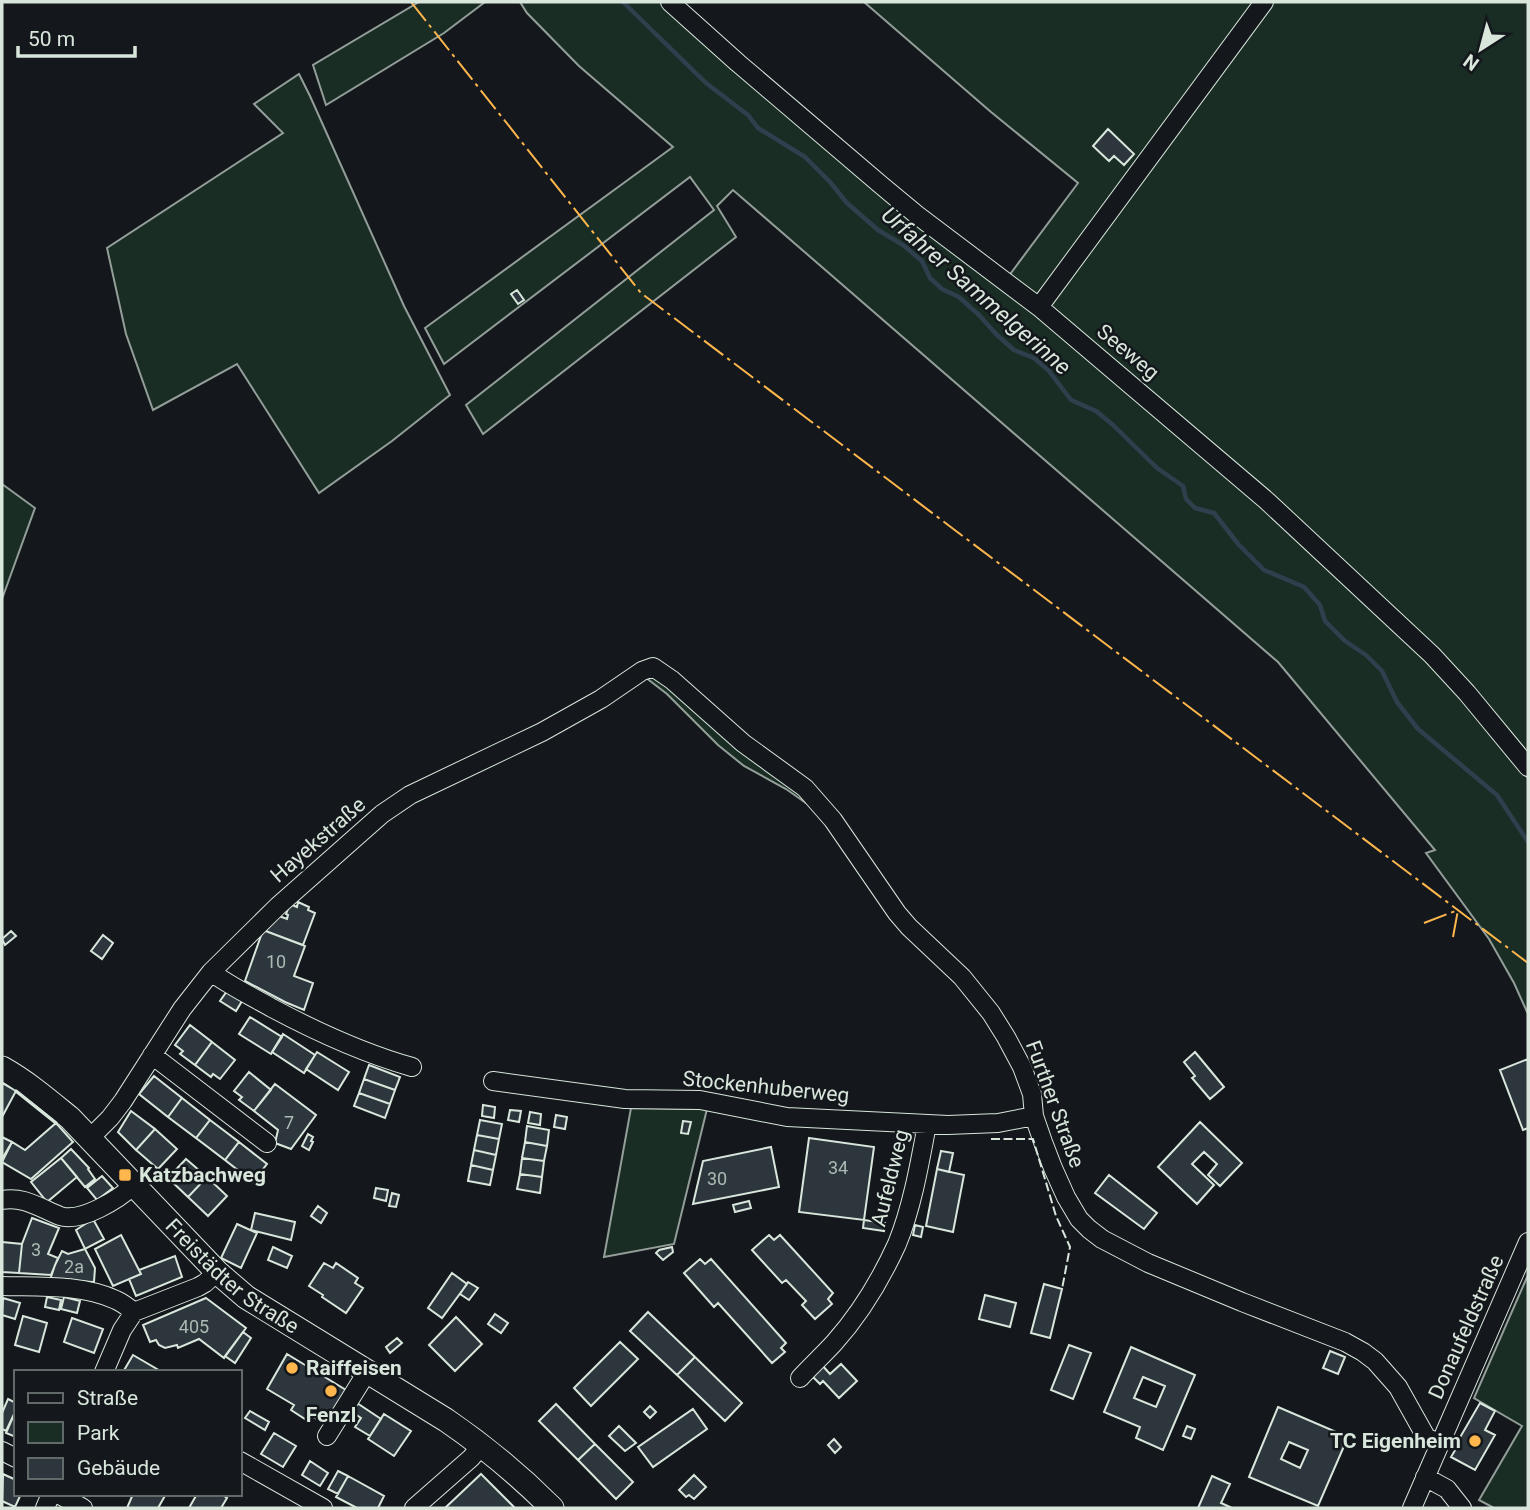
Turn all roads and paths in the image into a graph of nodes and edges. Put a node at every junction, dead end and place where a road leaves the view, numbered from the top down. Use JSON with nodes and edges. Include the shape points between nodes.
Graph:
{"nodes":[{"id":1,"x":670,"y":2,"type":"edge"},
{"id":2,"x":1264,"y":2,"type":"edge"},
{"id":3,"x":1039,"y":307,"type":"junction"},
{"id":4,"x":653,"y":667,"type":"joint"},
{"id":5,"x":1528,"y":767,"type":"edge"},
{"id":6,"x":211,"y":972,"type":"junction"},
{"id":7,"x":152,"y":1055,"type":"junction"},
{"id":8,"x":412,"y":1067,"type":"dead end"},
{"id":9,"x":2,"y":1068,"type":"edge"},
{"id":10,"x":493,"y":1081,"type":"dead end"},
{"id":11,"x":1034,"y":1116,"type":"junction"},
{"id":12,"x":927,"y":1124,"type":"junction"},
{"id":13,"x":90,"y":1138,"type":"junction"},
{"id":14,"x":267,"y":1143,"type":"dead end"},
{"id":15,"x":134,"y":1185,"type":"junction"},
{"id":16,"x":2,"y":1200,"type":"edge"},
{"id":17,"x":1528,"y":1242,"type":"edge"},
{"id":18,"x":217,"y":1272,"type":"junction"},
{"id":19,"x":2,"y":1286,"type":"edge"},
{"id":20,"x":134,"y":1312,"type":"junction"},
{"id":21,"x":105,"y":1370,"type":"edge"},
{"id":22,"x":367,"y":1372,"type":"junction"},
{"id":23,"x":800,"y":1378,"type":"dead end"},
{"id":24,"x":327,"y":1436,"type":"dead end"},
{"id":25,"x":1439,"y":1444,"type":"junction"},
{"id":26,"x":482,"y":1445,"type":"junction"},
{"id":27,"x":242,"y":1462,"type":"edge"},
{"id":28,"x":1425,"y":1477,"type":"junction"},
{"id":29,"x":62,"y":1496,"type":"edge"},
{"id":30,"x":83,"y":1508,"type":"edge"},
{"id":31,"x":323,"y":1508,"type":"edge"},
{"id":32,"x":415,"y":1508,"type":"edge"},
{"id":33,"x":552,"y":1508,"type":"edge"},
{"id":34,"x":1412,"y":1508,"type":"edge"},
{"id":35,"x":1462,"y":1508,"type":"edge"}],
"edges":[{"from":1,"to":3,"type":"street","name":"Seeweg","via":[[881,186]]},
{"from":2,"to":3,"type":"street"},
{"from":3,"to":5,"type":"street","name":"Seeweg","via":[[1267,501],[1402,626],[1458,682]]},
{"from":4,"to":6,"type":"street","name":"Hayekstraße","via":[[552,726],[425,787],[382,814]]},
{"from":4,"to":11,"type":"street","name":"Further Straße","via":[[818,802],[909,928],[962,977],[991,1013],[1022,1067]]},
{"from":6,"to":7,"type":"street","name":"Hayekstraße"},
{"from":6,"to":8,"type":"street","via":[[322,1035]]},
{"from":7,"to":13,"type":"street","name":"Hayekstraße","via":[[117,1108]]},
{"from":7,"to":14,"type":"street"},
{"from":9,"to":13,"type":"main road","name":"Freistädter Straße","via":[[46,1097]]},
{"from":10,"to":12,"type":"street","name":"Stockenhuberweg","via":[[625,1099],[700,1100],[787,1117]]},
{"from":11,"to":12,"type":"street","name":"Stockenhuberweg","via":[[998,1123]]},
{"from":11,"to":25,"type":"street","name":"Further Straße","via":[[1066,1197],[1089,1230],[1148,1263],[1363,1352],[1398,1387],[1420,1430]]},
{"from":12,"to":23,"type":"street","name":"Aufeldweg","via":[[906,1219],[889,1261],[855,1317]]},
{"from":13,"to":15,"type":"main road","name":"Freistädter Straße"},
{"from":15,"to":16,"type":"street","via":[[123,1195],[71,1218],[25,1201]]},
{"from":15,"to":18,"type":"main road","name":"Freistädter Straße"},
{"from":17,"to":25,"type":"street","name":"Donaufeldstraße"},
{"from":18,"to":20,"type":"street","via":[[198,1287]]},
{"from":18,"to":22,"type":"main road","name":"Freistädter Straße","via":[[246,1297]]},
{"from":19,"to":20,"type":"street","via":[[77,1289],[117,1300]]},
{"from":20,"to":21,"type":"street"},
{"from":22,"to":24,"type":"street"},
{"from":22,"to":26,"type":"main road","name":"Freistädter Straße"},
{"from":25,"to":28,"type":"street","name":"Donaufeldstraße"},
{"from":26,"to":32,"type":"street"},
{"from":26,"to":33,"type":"main road","name":"Freistädter Straße"},
{"from":27,"to":31,"type":"street"},
{"from":28,"to":34,"type":"street","name":"Donaufeldstraße"},
{"from":28,"to":35,"type":"street","via":[[1447,1489]]},
{"from":29,"to":30,"type":"street"}]}
